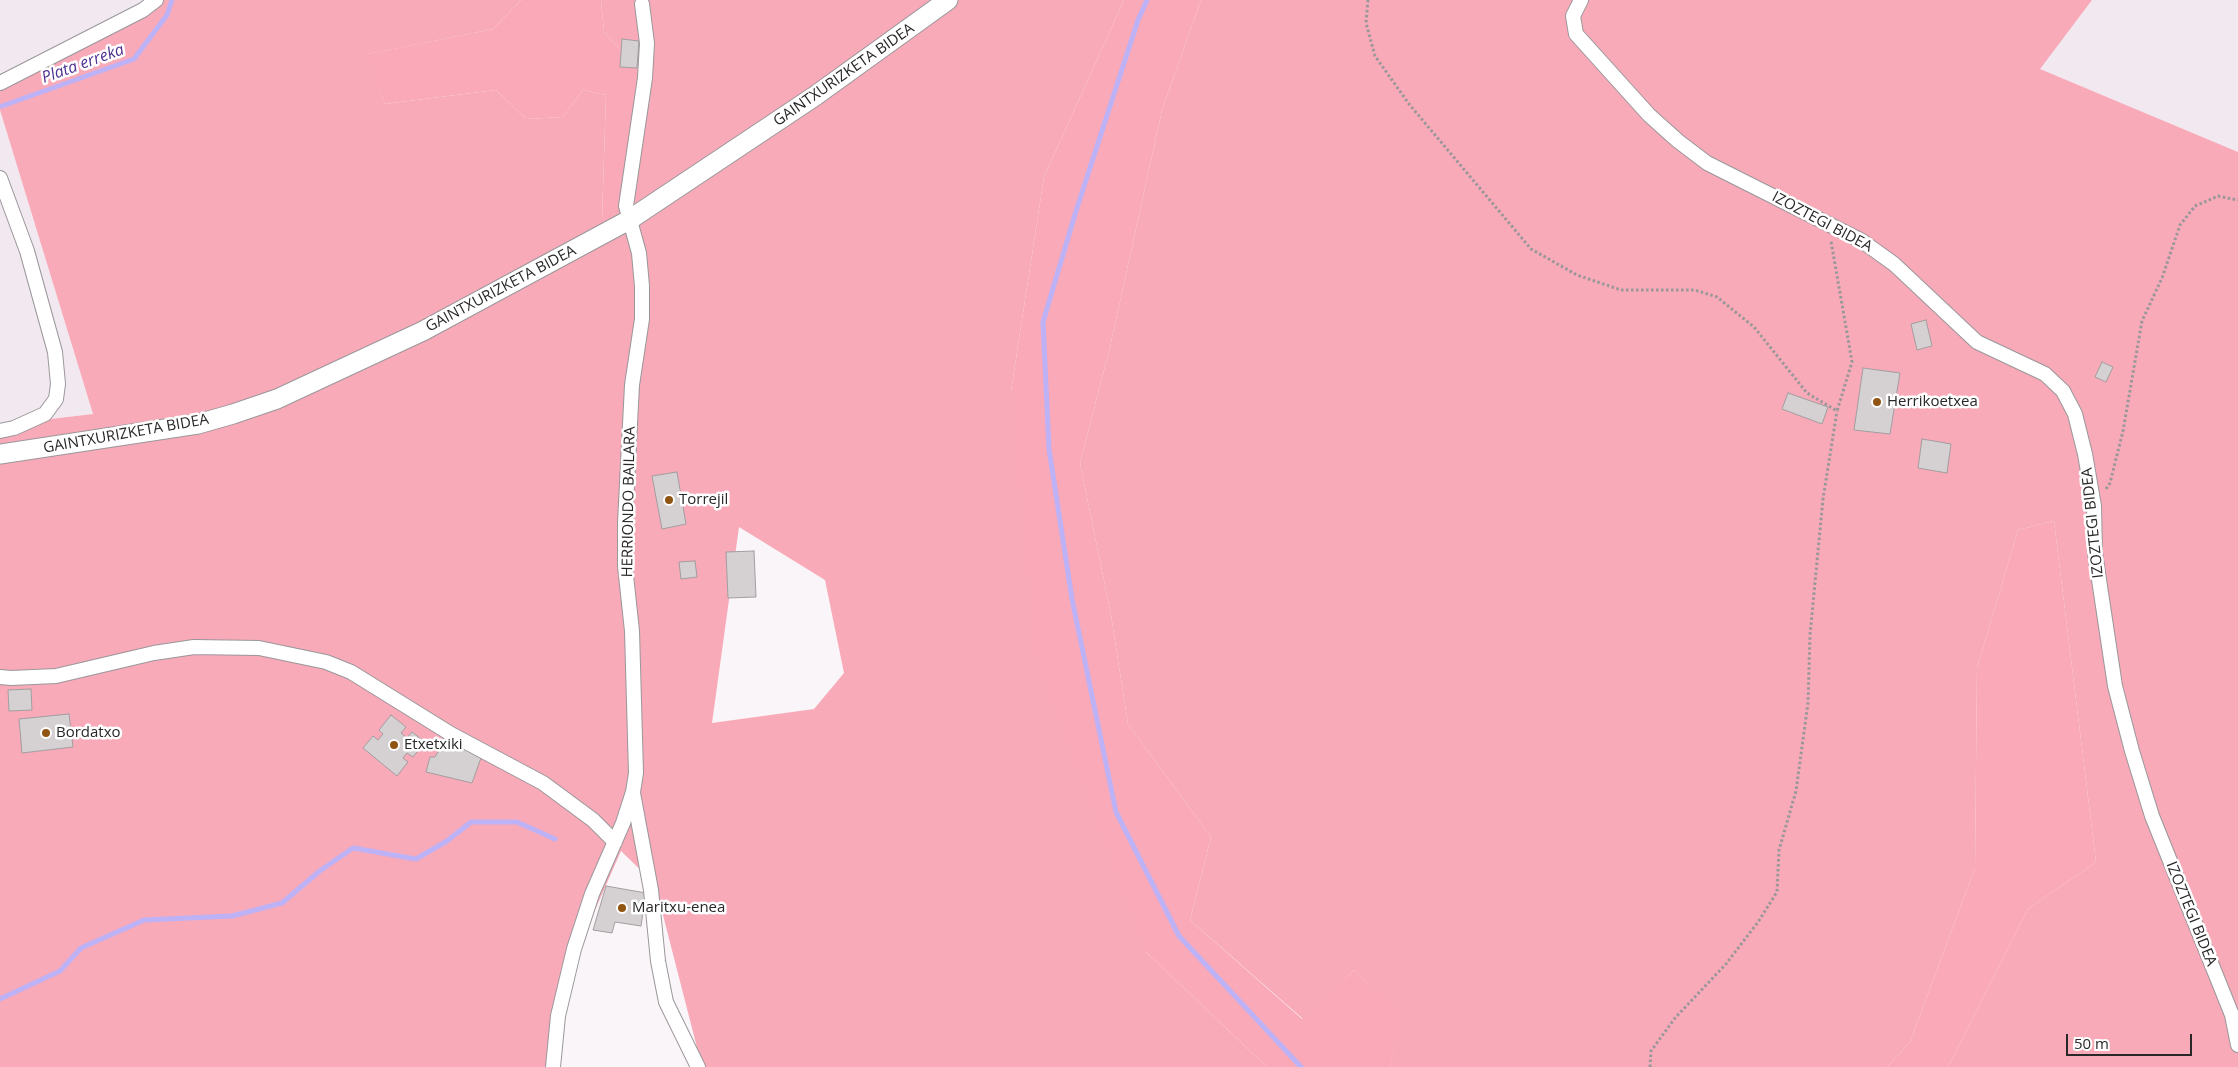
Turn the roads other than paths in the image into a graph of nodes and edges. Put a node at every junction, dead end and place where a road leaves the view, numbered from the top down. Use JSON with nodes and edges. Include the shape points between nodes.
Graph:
{"nodes":[{"id":1,"x":156,"y":0,"type":"edge"},
{"id":2,"x":948,"y":0,"type":"edge"},
{"id":3,"x":1581,"y":0,"type":"edge"},
{"id":4,"x":642,"y":4,"type":"dead end"},
{"id":5,"x":0,"y":83,"type":"edge"},
{"id":6,"x":0,"y":178,"type":"edge"},
{"id":7,"x":629,"y":220,"type":"junction"},
{"id":8,"x":0,"y":431,"type":"edge"},
{"id":9,"x":0,"y":454,"type":"edge"},
{"id":10,"x":0,"y":677,"type":"edge"},
{"id":11,"x":633,"y":792,"type":"junction"},
{"id":12,"x":615,"y":842,"type":"junction"},
{"id":13,"x":2238,"y":1045,"type":"edge"},
{"id":14,"x":553,"y":1067,"type":"edge"},
{"id":15,"x":698,"y":1067,"type":"edge"}],
"edges":[{"from":1,"to":5,"type":"street","via":[[143,10]]},
{"from":2,"to":7,"type":"main road","name":"GAINTXURIZKETA BIDEA","via":[[815,96]]},
{"from":3,"to":13,"type":"street","name":"IZOZTEGI BIDEA","via":[[1573,16],[1576,34],[1649,115],[1708,163],[1862,241],[1894,264],[1977,342],[2046,374],[2063,390],[2075,414],[2094,506],[2095,553],[2106,632],[2115,686],[2132,751],[2152,816],[2232,1014]]},
{"from":4,"to":7,"type":"street","name":"HERRIONDO BAILARA","via":[[646,61],[626,206]]},
{"from":6,"to":8,"type":"street","via":[[27,251],[55,352],[58,384],[56,399],[45,414]]},
{"from":7,"to":9,"type":"main road","name":"GAINTXURIZKETA BIDEA","via":[[423,331],[277,399],[198,424]]},
{"from":7,"to":11,"type":"street","name":"HERRIONDO BAILARA","via":[[639,252],[642,286],[642,319],[632,385],[625,523],[625,566],[632,631],[636,773]]},
{"from":10,"to":12,"type":"street","via":[[56,676],[154,652],[194,647],[260,648],[326,662],[351,672],[451,734],[543,783],[593,820]]},
{"from":11,"to":12,"type":"street","name":"HERRIONDO BAILARA"},
{"from":11,"to":15,"type":"street","via":[[652,890],[658,961],[666,1002]]},
{"from":12,"to":14,"type":"street","name":"HERRIONDO BAILARA","via":[[574,949],[558,1016]]}]}
